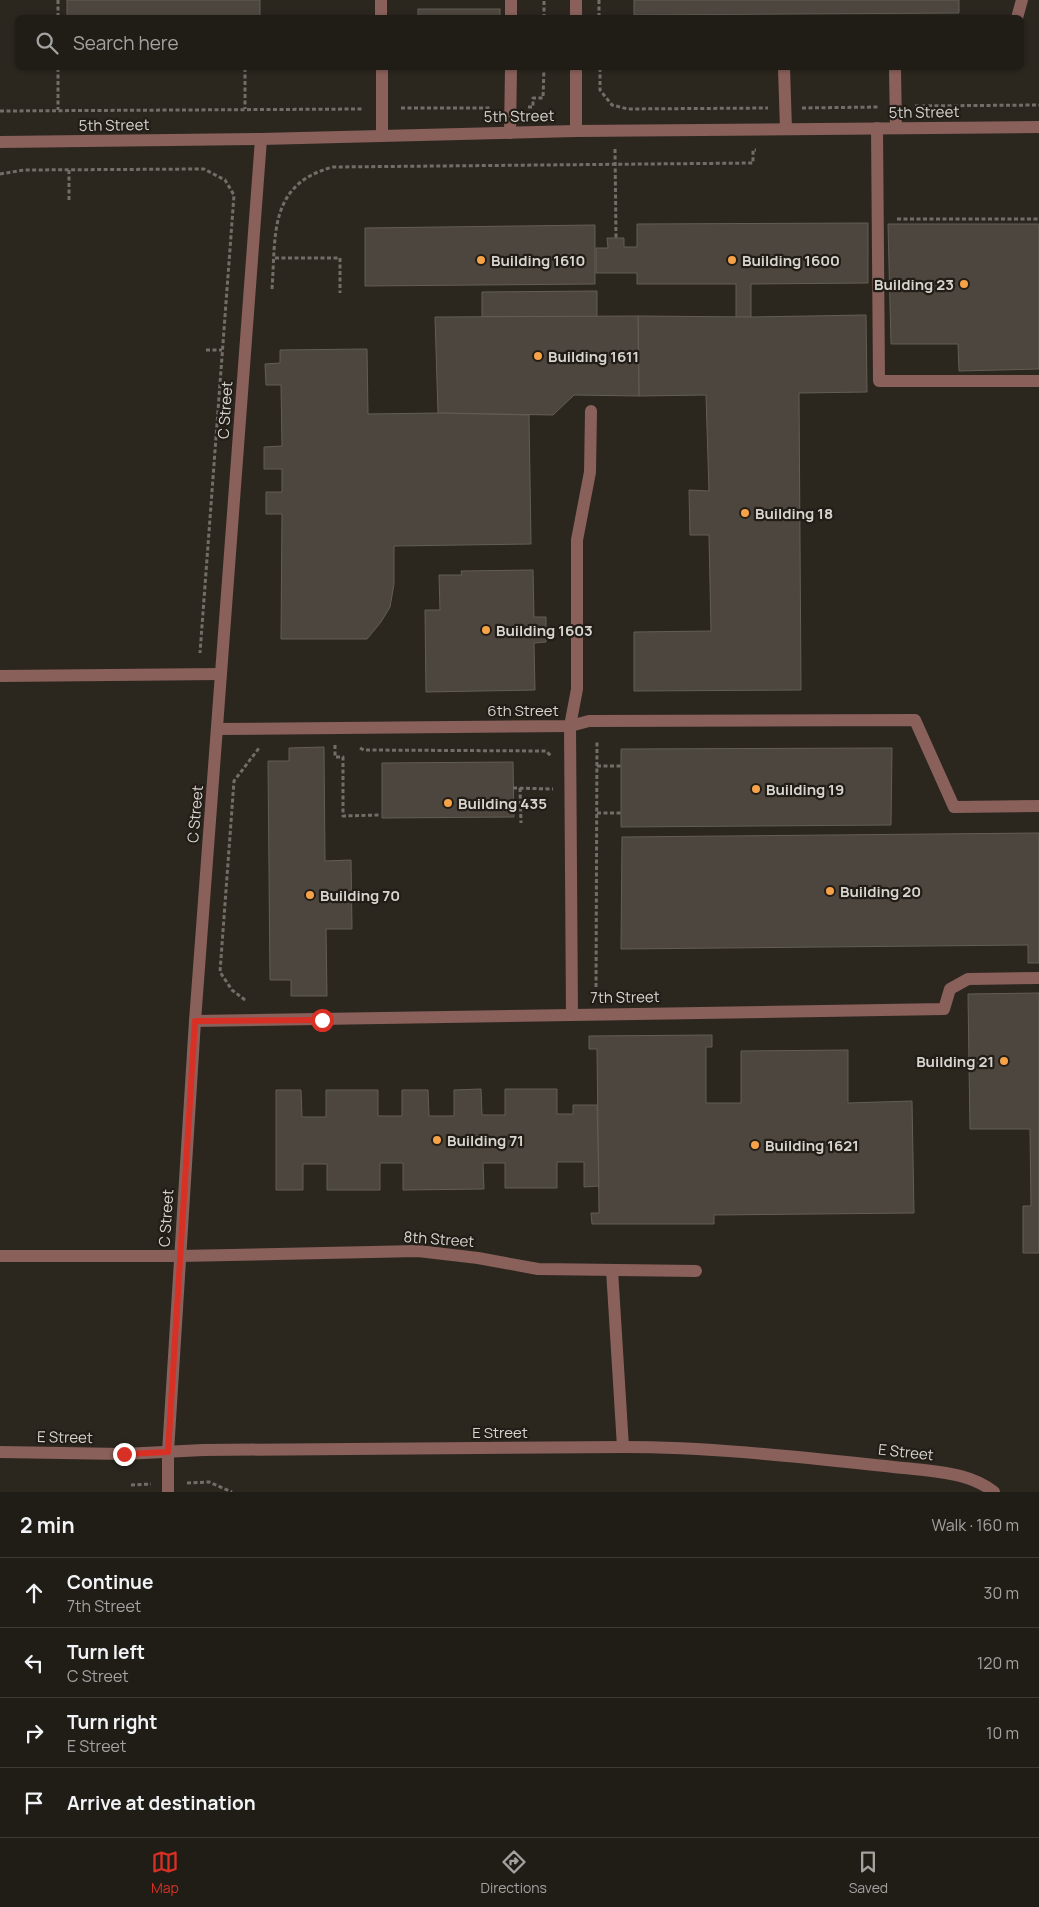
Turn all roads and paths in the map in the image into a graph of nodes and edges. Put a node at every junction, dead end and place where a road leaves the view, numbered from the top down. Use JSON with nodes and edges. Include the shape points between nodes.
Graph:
{"nodes":[{"id":1,"x":58,"y":0,"type":"edge"},
{"id":2,"x":381,"y":0,"type":"edge"},
{"id":3,"x":511,"y":0,"type":"edge"},
{"id":4,"x":544,"y":0,"type":"edge"},
{"id":5,"x":576,"y":0,"type":"edge"},
{"id":6,"x":599,"y":0,"type":"edge"},
{"id":7,"x":1022,"y":0,"type":"edge"},
{"id":8,"x":58,"y":15,"type":"edge"},
{"id":9,"x":381,"y":15,"type":"edge"},
{"id":10,"x":511,"y":15,"type":"edge"},
{"id":11,"x":544,"y":15,"type":"edge"},
{"id":12,"x":576,"y":15,"type":"edge"},
{"id":13,"x":599,"y":15,"type":"edge"},
{"id":14,"x":1018,"y":15,"type":"edge"},
{"id":15,"x":58,"y":70,"type":"edge"},
{"id":16,"x":245,"y":70,"type":"edge"},
{"id":17,"x":382,"y":70,"type":"edge"},
{"id":18,"x":511,"y":70,"type":"edge"},
{"id":19,"x":544,"y":70,"type":"edge"},
{"id":20,"x":576,"y":70,"type":"edge"},
{"id":21,"x":784,"y":70,"type":"edge"},
{"id":22,"x":895,"y":70,"type":"edge"},
{"id":23,"x":615,"y":106,"type":"dead end"},
{"id":24,"x":510,"y":107,"type":"junction"},
{"id":25,"x":382,"y":108,"type":"junction"},
{"id":26,"x":245,"y":109,"type":"junction"},
{"id":27,"x":0,"y":110,"type":"edge"},
{"id":28,"x":58,"y":110,"type":"junction"},
{"id":29,"x":1039,"y":127,"type":"edge"},
{"id":30,"x":877,"y":128,"type":"junction"},
{"id":31,"x":896,"y":128,"type":"junction"},
{"id":32,"x":786,"y":129,"type":"junction"},
{"id":33,"x":576,"y":131,"type":"junction"},
{"id":34,"x":615,"y":131,"type":"junction"},
{"id":35,"x":510,"y":133,"type":"junction"},
{"id":36,"x":382,"y":136,"type":"junction"},
{"id":37,"x":260,"y":140,"type":"junction"},
{"id":38,"x":0,"y":142,"type":"edge"},
{"id":39,"x":763,"y":150,"type":"dead end"},
{"id":40,"x":616,"y":164,"type":"junction"},
{"id":41,"x":69,"y":170,"type":"junction"},
{"id":42,"x":0,"y":174,"type":"edge"},
{"id":43,"x":69,"y":200,"type":"dead end"},
{"id":44,"x":1039,"y":218,"type":"edge"},
{"id":45,"x":898,"y":219,"type":"dead end"},
{"id":46,"x":616,"y":238,"type":"dead end"},
{"id":47,"x":274,"y":258,"type":"junction"},
{"id":48,"x":272,"y":289,"type":"dead end"},
{"id":49,"x":340,"y":293,"type":"dead end"},
{"id":50,"x":206,"y":350,"type":"dead end"},
{"id":51,"x":222,"y":350,"type":"junction"},
{"id":52,"x":1039,"y":381,"type":"edge"},
{"id":53,"x":591,"y":411,"type":"dead end"},
{"id":54,"x":200,"y":653,"type":"dead end"},
{"id":55,"x":222,"y":674,"type":"junction"},
{"id":56,"x":0,"y":676,"type":"edge"},
{"id":57,"x":570,"y":726,"type":"junction"},
{"id":58,"x":218,"y":729,"type":"junction"},
{"id":59,"x":597,"y":738,"type":"dead end"},
{"id":60,"x":335,"y":740,"type":"dead end"},
{"id":61,"x":357,"y":746,"type":"dead end"},
{"id":62,"x":260,"y":747,"type":"dead end"},
{"id":63,"x":554,"y":760,"type":"dead end"},
{"id":64,"x":597,"y":766,"type":"junction"},
{"id":65,"x":621,"y":766,"type":"dead end"},
{"id":66,"x":513,"y":788,"type":"dead end"},
{"id":67,"x":520,"y":788,"type":"junction"},
{"id":68,"x":571,"y":789,"type":"junction"},
{"id":69,"x":1039,"y":806,"type":"edge"},
{"id":70,"x":597,"y":813,"type":"junction"},
{"id":71,"x":621,"y":813,"type":"dead end"},
{"id":72,"x":379,"y":815,"type":"dead end"},
{"id":73,"x":520,"y":822,"type":"dead end"},
{"id":74,"x":1039,"y":978,"type":"edge"},
{"id":75,"x":596,"y":987,"type":"dead end"},
{"id":76,"x":246,"y":1001,"type":"dead end"},
{"id":77,"x":572,"y":1014,"type":"junction"},
{"id":78,"x":195,"y":1021,"type":"junction"},
{"id":79,"x":0,"y":1256,"type":"edge"},
{"id":80,"x":180,"y":1256,"type":"junction"},
{"id":81,"x":612,"y":1270,"type":"junction"},
{"id":82,"x":696,"y":1271,"type":"dead end"},
{"id":83,"x":623,"y":1447,"type":"junction"},
{"id":84,"x":0,"y":1452,"type":"edge"},
{"id":85,"x":168,"y":1452,"type":"junction"},
{"id":86,"x":168,"y":1492,"type":"edge"},
{"id":87,"x":994,"y":1492,"type":"edge"}],
"edges":[{"from":1,"to":8,"type":"path"},
{"from":2,"to":9,"type":"street"},
{"from":3,"to":10,"type":"street"},
{"from":4,"to":11,"type":"path"},
{"from":5,"to":12,"type":"street"},
{"from":6,"to":13,"type":"path"},
{"from":7,"to":14,"type":"street"},
{"from":15,"to":28,"type":"path"},
{"from":16,"to":26,"type":"path"},
{"from":17,"to":25,"type":"street"},
{"from":18,"to":24,"type":"street"},
{"from":19,"to":24,"type":"path","via":[[543,98],[533,98],[533,107]]},
{"from":20,"to":33,"type":"street"},
{"from":21,"to":32,"type":"street"},
{"from":22,"to":31,"type":"street"},
{"from":23,"to":34,"type":"path"},
{"from":24,"to":25,"type":"path"},
{"from":24,"to":35,"type":"street"},
{"from":25,"to":26,"type":"path"},
{"from":25,"to":36,"type":"street"},
{"from":26,"to":28,"type":"path"},
{"from":27,"to":28,"type":"path"},
{"from":29,"to":31,"type":"street","name":"5th Street"},
{"from":30,"to":31,"type":"street","name":"5th Street"},
{"from":30,"to":32,"type":"street","name":"5th Street"},
{"from":30,"to":52,"type":"street","via":[[879,381]]},
{"from":32,"to":34,"type":"street","name":"5th Street"},
{"from":33,"to":34,"type":"street","name":"5th Street"},
{"from":33,"to":35,"type":"street","name":"5th Street"},
{"from":34,"to":40,"type":"path"},
{"from":35,"to":36,"type":"street","name":"5th Street"},
{"from":36,"to":37,"type":"street","name":"5th Street"},
{"from":37,"to":38,"type":"street","name":"5th Street"},
{"from":37,"to":55,"type":"street","name":"C Street"},
{"from":39,"to":40,"type":"path","via":[[753,150],[753,163]]},
{"from":40,"to":46,"type":"path"},
{"from":40,"to":47,"type":"path","via":[[333,167],[316,171],[299,182],[282,206],[277,219]]},
{"from":41,"to":42,"type":"path","via":[[24,170]]},
{"from":41,"to":43,"type":"path"},
{"from":41,"to":51,"type":"path","via":[[204,169],[225,180],[234,196]]},
{"from":44,"to":45,"type":"path"},
{"from":47,"to":48,"type":"path"},
{"from":47,"to":49,"type":"path","via":[[340,258]]},
{"from":50,"to":51,"type":"path"},
{"from":51,"to":54,"type":"path"},
{"from":53,"to":57,"type":"street","via":[[590,472],[577,540],[577,689]]},
{"from":55,"to":56,"type":"street"},
{"from":55,"to":58,"type":"street","name":"C Street"},
{"from":57,"to":58,"type":"street","name":"6th Street"},
{"from":57,"to":68,"type":"street","name":"6th Street"},
{"from":57,"to":69,"type":"street","via":[[589,721],[915,720],[954,807]]},
{"from":58,"to":78,"type":"street","name":"C Street"},
{"from":59,"to":64,"type":"path"},
{"from":60,"to":72,"type":"path","via":[[335,757],[343,757],[344,816]]},
{"from":61,"to":63,"type":"path","via":[[364,750],[546,751]]},
{"from":62,"to":76,"type":"path","via":[[234,781],[220,972],[232,990]]},
{"from":64,"to":65,"type":"path"},
{"from":64,"to":70,"type":"path"},
{"from":66,"to":67,"type":"path"},
{"from":67,"to":68,"type":"path"},
{"from":67,"to":73,"type":"path"},
{"from":68,"to":77,"type":"street","name":"6th Street"},
{"from":70,"to":71,"type":"path"},
{"from":70,"to":75,"type":"path"},
{"from":74,"to":77,"type":"street","name":"7th Street","via":[[968,980],[950,989],[944,1009]]},
{"from":77,"to":78,"type":"street","name":"7th Street"},
{"from":78,"to":80,"type":"street","name":"C Street"},
{"from":79,"to":80,"type":"street","name":"8th Street"},
{"from":80,"to":81,"type":"street","name":"8th Street","via":[[418,1251],[538,1269]]},
{"from":80,"to":85,"type":"street","name":"C Street"},
{"from":81,"to":82,"type":"street","name":"8th Street"},
{"from":81,"to":83,"type":"street"},
{"from":83,"to":85,"type":"street","name":"E Street"},
{"from":83,"to":87,"type":"street","name":"E Street","via":[[734,1450],[924,1470],[974,1480]]},
{"from":84,"to":85,"type":"street","name":"E Street"},
{"from":85,"to":86,"type":"street","name":"C Street"}]}
